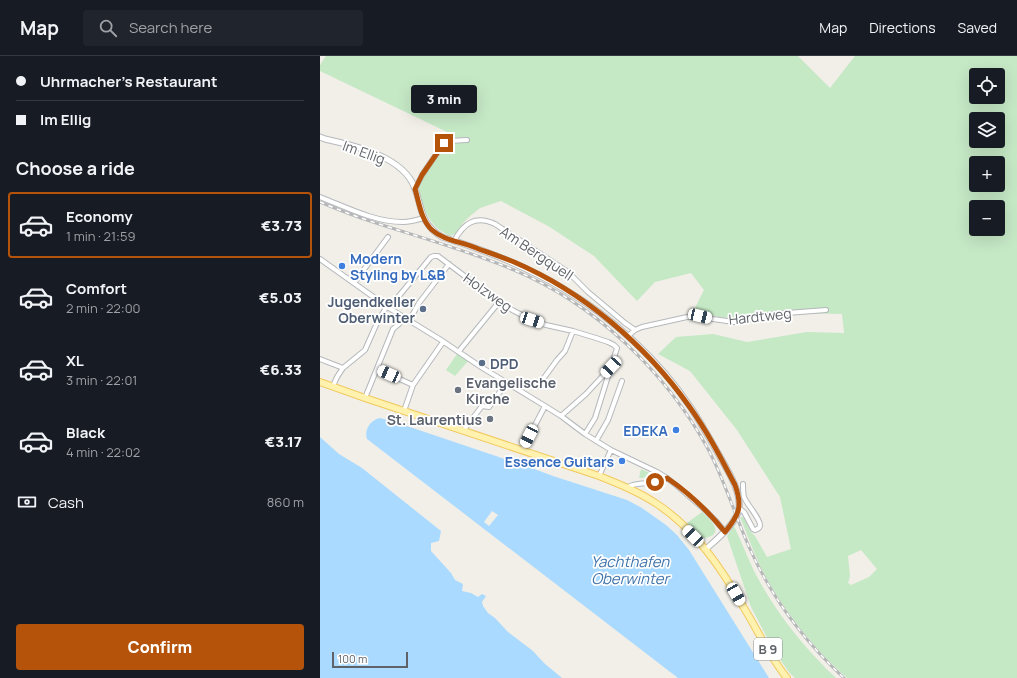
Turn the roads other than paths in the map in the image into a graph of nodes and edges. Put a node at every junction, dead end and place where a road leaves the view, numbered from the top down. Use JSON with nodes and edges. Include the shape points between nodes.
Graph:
{"nodes":[{"id":1,"x":320,"y":137,"type":"edge"},
{"id":2,"x":466,"y":140,"type":"dead end"},
{"id":3,"x":415,"y":189,"type":"junction"},
{"id":4,"x":320,"y":197,"type":"edge"},
{"id":5,"x":424,"y":218,"type":"junction"},
{"id":6,"x":388,"y":237,"type":"dead end"},
{"id":7,"x":454,"y":241,"type":"junction"},
{"id":8,"x":320,"y":259,"type":"edge"},
{"id":9,"x":450,"y":264,"type":"junction"},
{"id":10,"x":354,"y":283,"type":"junction"},
{"id":11,"x":499,"y":302,"type":"junction"},
{"id":12,"x":388,"y":307,"type":"junction"},
{"id":13,"x":826,"y":310,"type":"dead end"},
{"id":14,"x":403,"y":317,"type":"junction"},
{"id":15,"x":409,"y":321,"type":"junction"},
{"id":16,"x":635,"y":330,"type":"junction"},
{"id":17,"x":573,"y":331,"type":"junction"},
{"id":18,"x":628,"y":336,"type":"junction"},
{"id":19,"x":443,"y":342,"type":"junction"},
{"id":20,"x":459,"y":352,"type":"junction"},
{"id":21,"x":320,"y":359,"type":"edge"},
{"id":22,"x":611,"y":367,"type":"junction"},
{"id":23,"x":342,"y":368,"type":"junction"},
{"id":24,"x":377,"y":368,"type":"junction"},
{"id":25,"x":622,"y":380,"type":"dead end"},
{"id":26,"x":320,"y":382,"type":"edge"},
{"id":27,"x":509,"y":383,"type":"junction"},
{"id":28,"x":413,"y":385,"type":"junction"},
{"id":29,"x":333,"y":386,"type":"junction"},
{"id":30,"x":538,"y":386,"type":"dead end"},
{"id":31,"x":365,"y":398,"type":"junction"},
{"id":32,"x":545,"y":406,"type":"junction"},
{"id":33,"x":404,"y":411,"type":"junction"},
{"id":34,"x":561,"y":416,"type":"junction"},
{"id":35,"x":463,"y":431,"type":"junction"},
{"id":36,"x":585,"y":434,"type":"junction"},
{"id":37,"x":596,"y":441,"type":"junction"},
{"id":38,"x":522,"y":450,"type":"junction"},
{"id":39,"x":611,"y":450,"type":"junction"},
{"id":40,"x":599,"y":476,"type":"junction"},
{"id":41,"x":667,"y":478,"type":"junction"},
{"id":42,"x":743,"y":484,"type":"dead end"},
{"id":43,"x":629,"y":488,"type":"junction"},
{"id":44,"x":739,"y":508,"type":"junction"},
{"id":45,"x":725,"y":532,"type":"junction"},
{"id":46,"x":706,"y":549,"type":"junction"},
{"id":47,"x":787,"y":678,"type":"edge"}],
"edges":[{"from":1,"to":3,"type":"street","name":"Im Ellig","via":[[382,156],[403,171]]},
{"from":2,"to":3,"type":"street","via":[[444,143]]},
{"from":3,"to":5,"type":"street","name":"Im Ellig"},
{"from":4,"to":5,"type":"street","via":[[389,221],[402,222]]},
{"from":5,"to":7,"type":"street","via":[[436,233]]},
{"from":6,"to":10,"type":"street"},
{"from":7,"to":16,"type":"street","name":"Am Bergquell","via":[[463,227],[475,221],[482,220],[495,224],[568,272],[588,292]]},
{"from":7,"to":18,"type":"street","via":[[514,262],[548,279],[581,300]]},
{"from":8,"to":10,"type":"street"},
{"from":9,"to":11,"type":"street","name":"Holzweg"},
{"from":9,"to":12,"type":"street","name":"Holzweg","via":[[438,256],[431,257]]},
{"from":9,"to":15,"type":"street","via":[[419,303]]},
{"from":10,"to":12,"type":"street"},
{"from":11,"to":17,"type":"street","name":"Holzweg","via":[[532,320]]},
{"from":11,"to":20,"type":"street"},
{"from":12,"to":14,"type":"street"},
{"from":12,"to":23,"type":"street","via":[[365,350]]},
{"from":13,"to":16,"type":"street","name":"Hardtweg","via":[[774,314],[734,322],[700,316],[687,317]]},
{"from":14,"to":15,"type":"street"},
{"from":14,"to":24,"type":"street","via":[[393,329]]},
{"from":15,"to":19,"type":"street"},
{"from":16,"to":18,"type":"street","name":"Hardtweg"},
{"from":17,"to":22,"type":"street","name":"Holzweg","via":[[614,345],[617,348]]},
{"from":17,"to":30,"type":"street","via":[[565,351]]},
{"from":18,"to":44,"type":"street","via":[[662,371],[690,408],[735,485]]},
{"from":19,"to":20,"type":"street"},
{"from":19,"to":28,"type":"street"},
{"from":20,"to":27,"type":"street"},
{"from":21,"to":23,"type":"street"},
{"from":22,"to":34,"type":"street"},
{"from":22,"to":36,"type":"street","via":[[595,418]]},
{"from":23,"to":29,"type":"street"},
{"from":24,"to":28,"type":"street"},
{"from":24,"to":31,"type":"street"},
{"from":25,"to":37,"type":"street","via":[[608,420]]},
{"from":26,"to":29,"type":"main road","number":"B 9"},
{"from":27,"to":32,"type":"street"},
{"from":27,"to":35,"type":"street","via":[[489,407],[482,406]]},
{"from":28,"to":33,"type":"street"},
{"from":29,"to":31,"type":"main road","number":"B 9"},
{"from":31,"to":33,"type":"main road","number":"B 9"},
{"from":32,"to":34,"type":"street"},
{"from":32,"to":38,"type":"street"},
{"from":33,"to":35,"type":"main road","number":"B 9"},
{"from":34,"to":36,"type":"street"},
{"from":35,"to":38,"type":"main road","number":"B 9"},
{"from":36,"to":37,"type":"street"},
{"from":37,"to":39,"type":"street"},
{"from":38,"to":40,"type":"main road","number":"B 9"},
{"from":39,"to":40,"type":"street"},
{"from":39,"to":41,"type":"street"},
{"from":40,"to":43,"type":"main road","number":"B 9"},
{"from":41,"to":43,"type":"street","via":[[658,482],[633,484]]},
{"from":41,"to":45,"type":"street","via":[[705,510]]},
{"from":42,"to":44,"type":"street","via":[[744,496],[760,528],[753,529]]},
{"from":43,"to":46,"type":"main road","number":"B 9","via":[[658,504]]},
{"from":44,"to":45,"type":"street","via":[[737,516]]},
{"from":45,"to":46,"type":"street"},
{"from":46,"to":47,"type":"main road","number":"B 9"}]}
